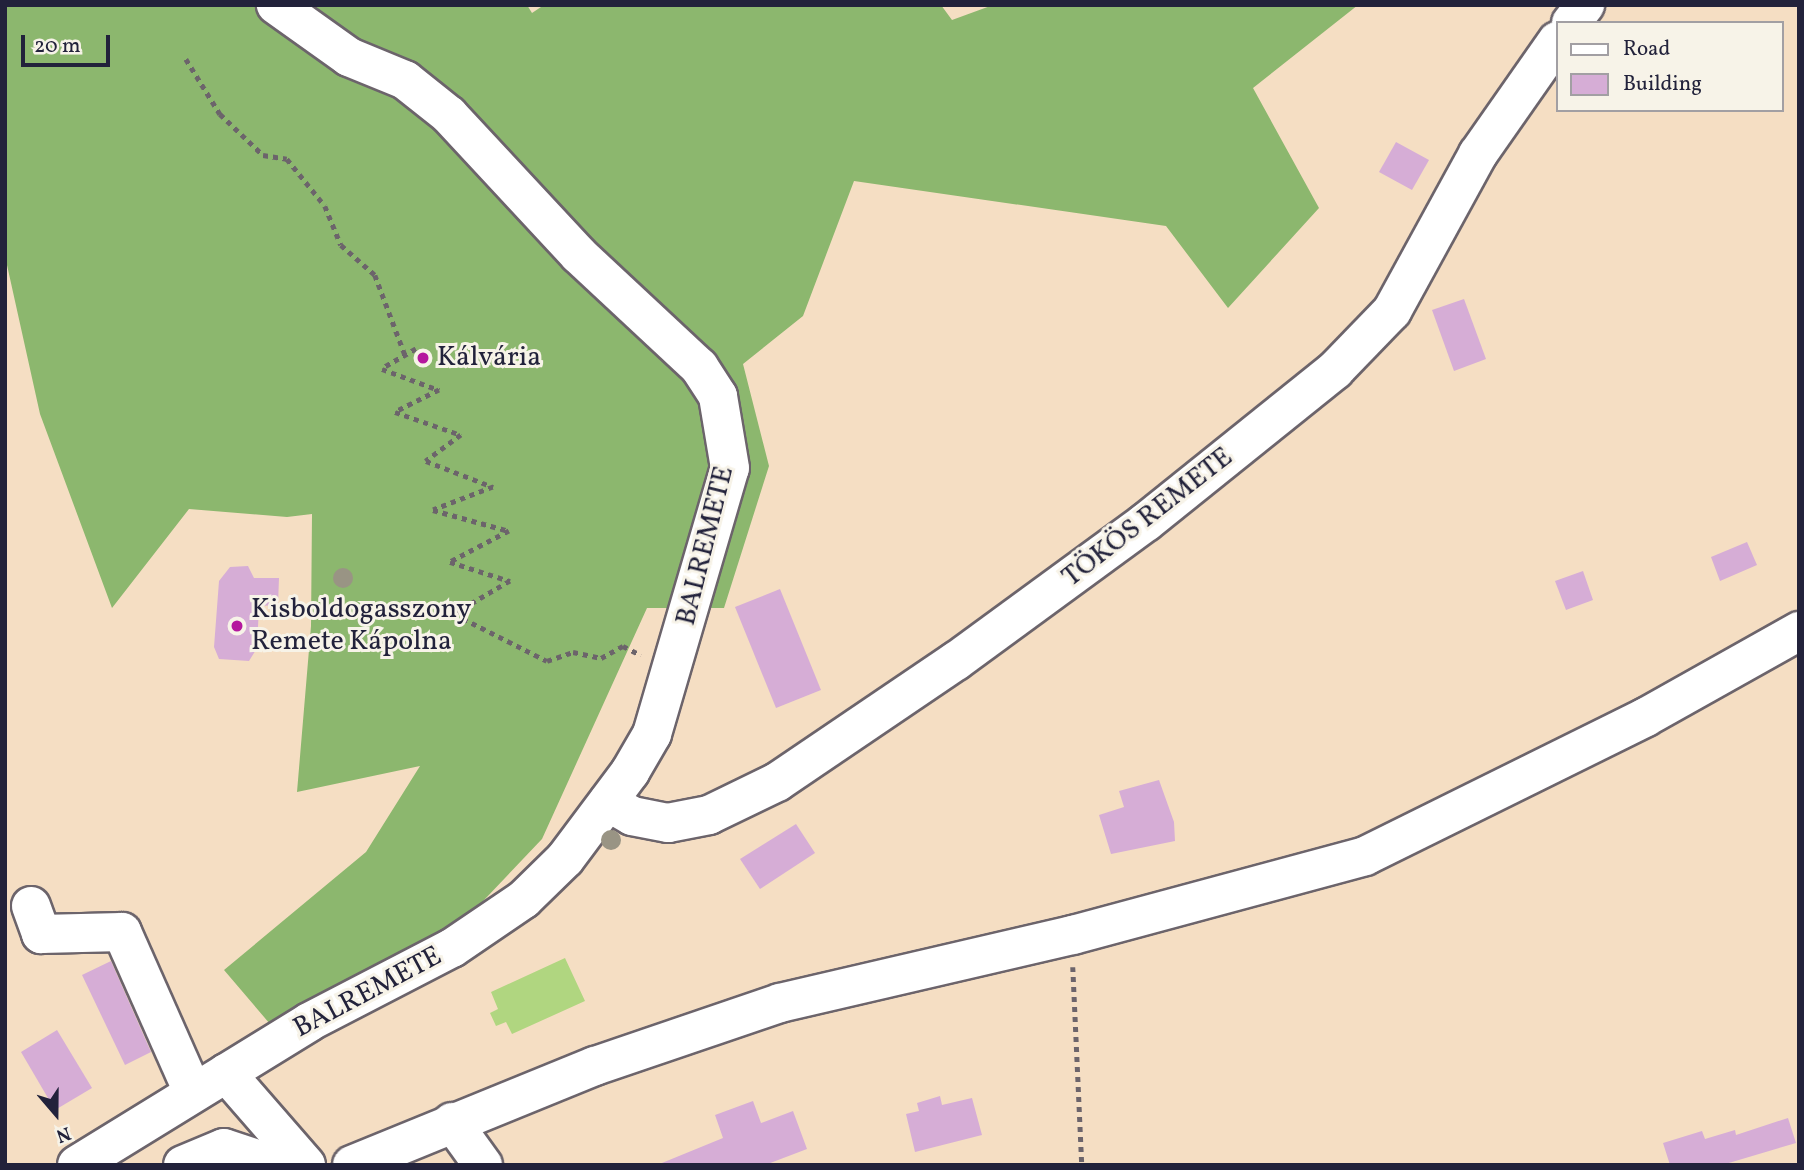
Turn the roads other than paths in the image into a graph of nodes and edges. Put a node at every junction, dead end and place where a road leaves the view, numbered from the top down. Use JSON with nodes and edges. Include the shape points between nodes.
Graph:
{"nodes":[{"id":1,"x":276,"y":5,"type":"edge"},
{"id":2,"x":1585,"y":5,"type":"edge"},
{"id":3,"x":1573,"y":21,"type":"edge"},
{"id":4,"x":1556,"y":42,"type":"edge"},
{"id":5,"x":1799,"y":631,"type":"edge"},
{"id":6,"x":608,"y":802,"type":"junction"},
{"id":7,"x":31,"y":906,"type":"dead end"},
{"id":8,"x":226,"y":1073,"type":"junction"},
{"id":9,"x":193,"y":1092,"type":"junction"},
{"id":10,"x":452,"y":1122,"type":"junction"},
{"id":11,"x":77,"y":1165,"type":"edge"},
{"id":12,"x":183,"y":1165,"type":"edge"},
{"id":13,"x":275,"y":1165,"type":"edge"},
{"id":14,"x":306,"y":1165,"type":"edge"},
{"id":15,"x":352,"y":1165,"type":"edge"},
{"id":16,"x":483,"y":1165,"type":"edge"}],
"edges":[{"from":1,"to":6,"type":"street","name":"BALREMETE","via":[[349,57],[405,80],[449,115],[579,255],[699,367],[718,396],[730,468],[723,501],[652,734]]},
{"from":2,"to":3,"type":"street"},
{"from":4,"to":6,"type":"street","name":"TÖKÖS REMETE","via":[[1478,154],[1392,311],[1335,370],[1146,523],[778,782],[709,815],[667,823],[632,816]]},
{"from":5,"to":10,"type":"street","via":[[1646,717],[1364,856],[1073,935],[780,1003],[595,1066]]},
{"from":6,"to":8,"type":"street","name":"BALREMETE","via":[[565,859],[524,899],[452,948],[309,1022]]},
{"from":7,"to":9,"type":"street","via":[[41,934],[122,932]]},
{"from":8,"to":9,"type":"street","name":"BALREMETE"},
{"from":8,"to":14,"type":"street"},
{"from":9,"to":11,"type":"street","name":"BALREMETE"},
{"from":10,"to":15,"type":"street"},
{"from":10,"to":16,"type":"street"},
{"from":12,"to":13,"type":"street","via":[[224,1148]]}]}
